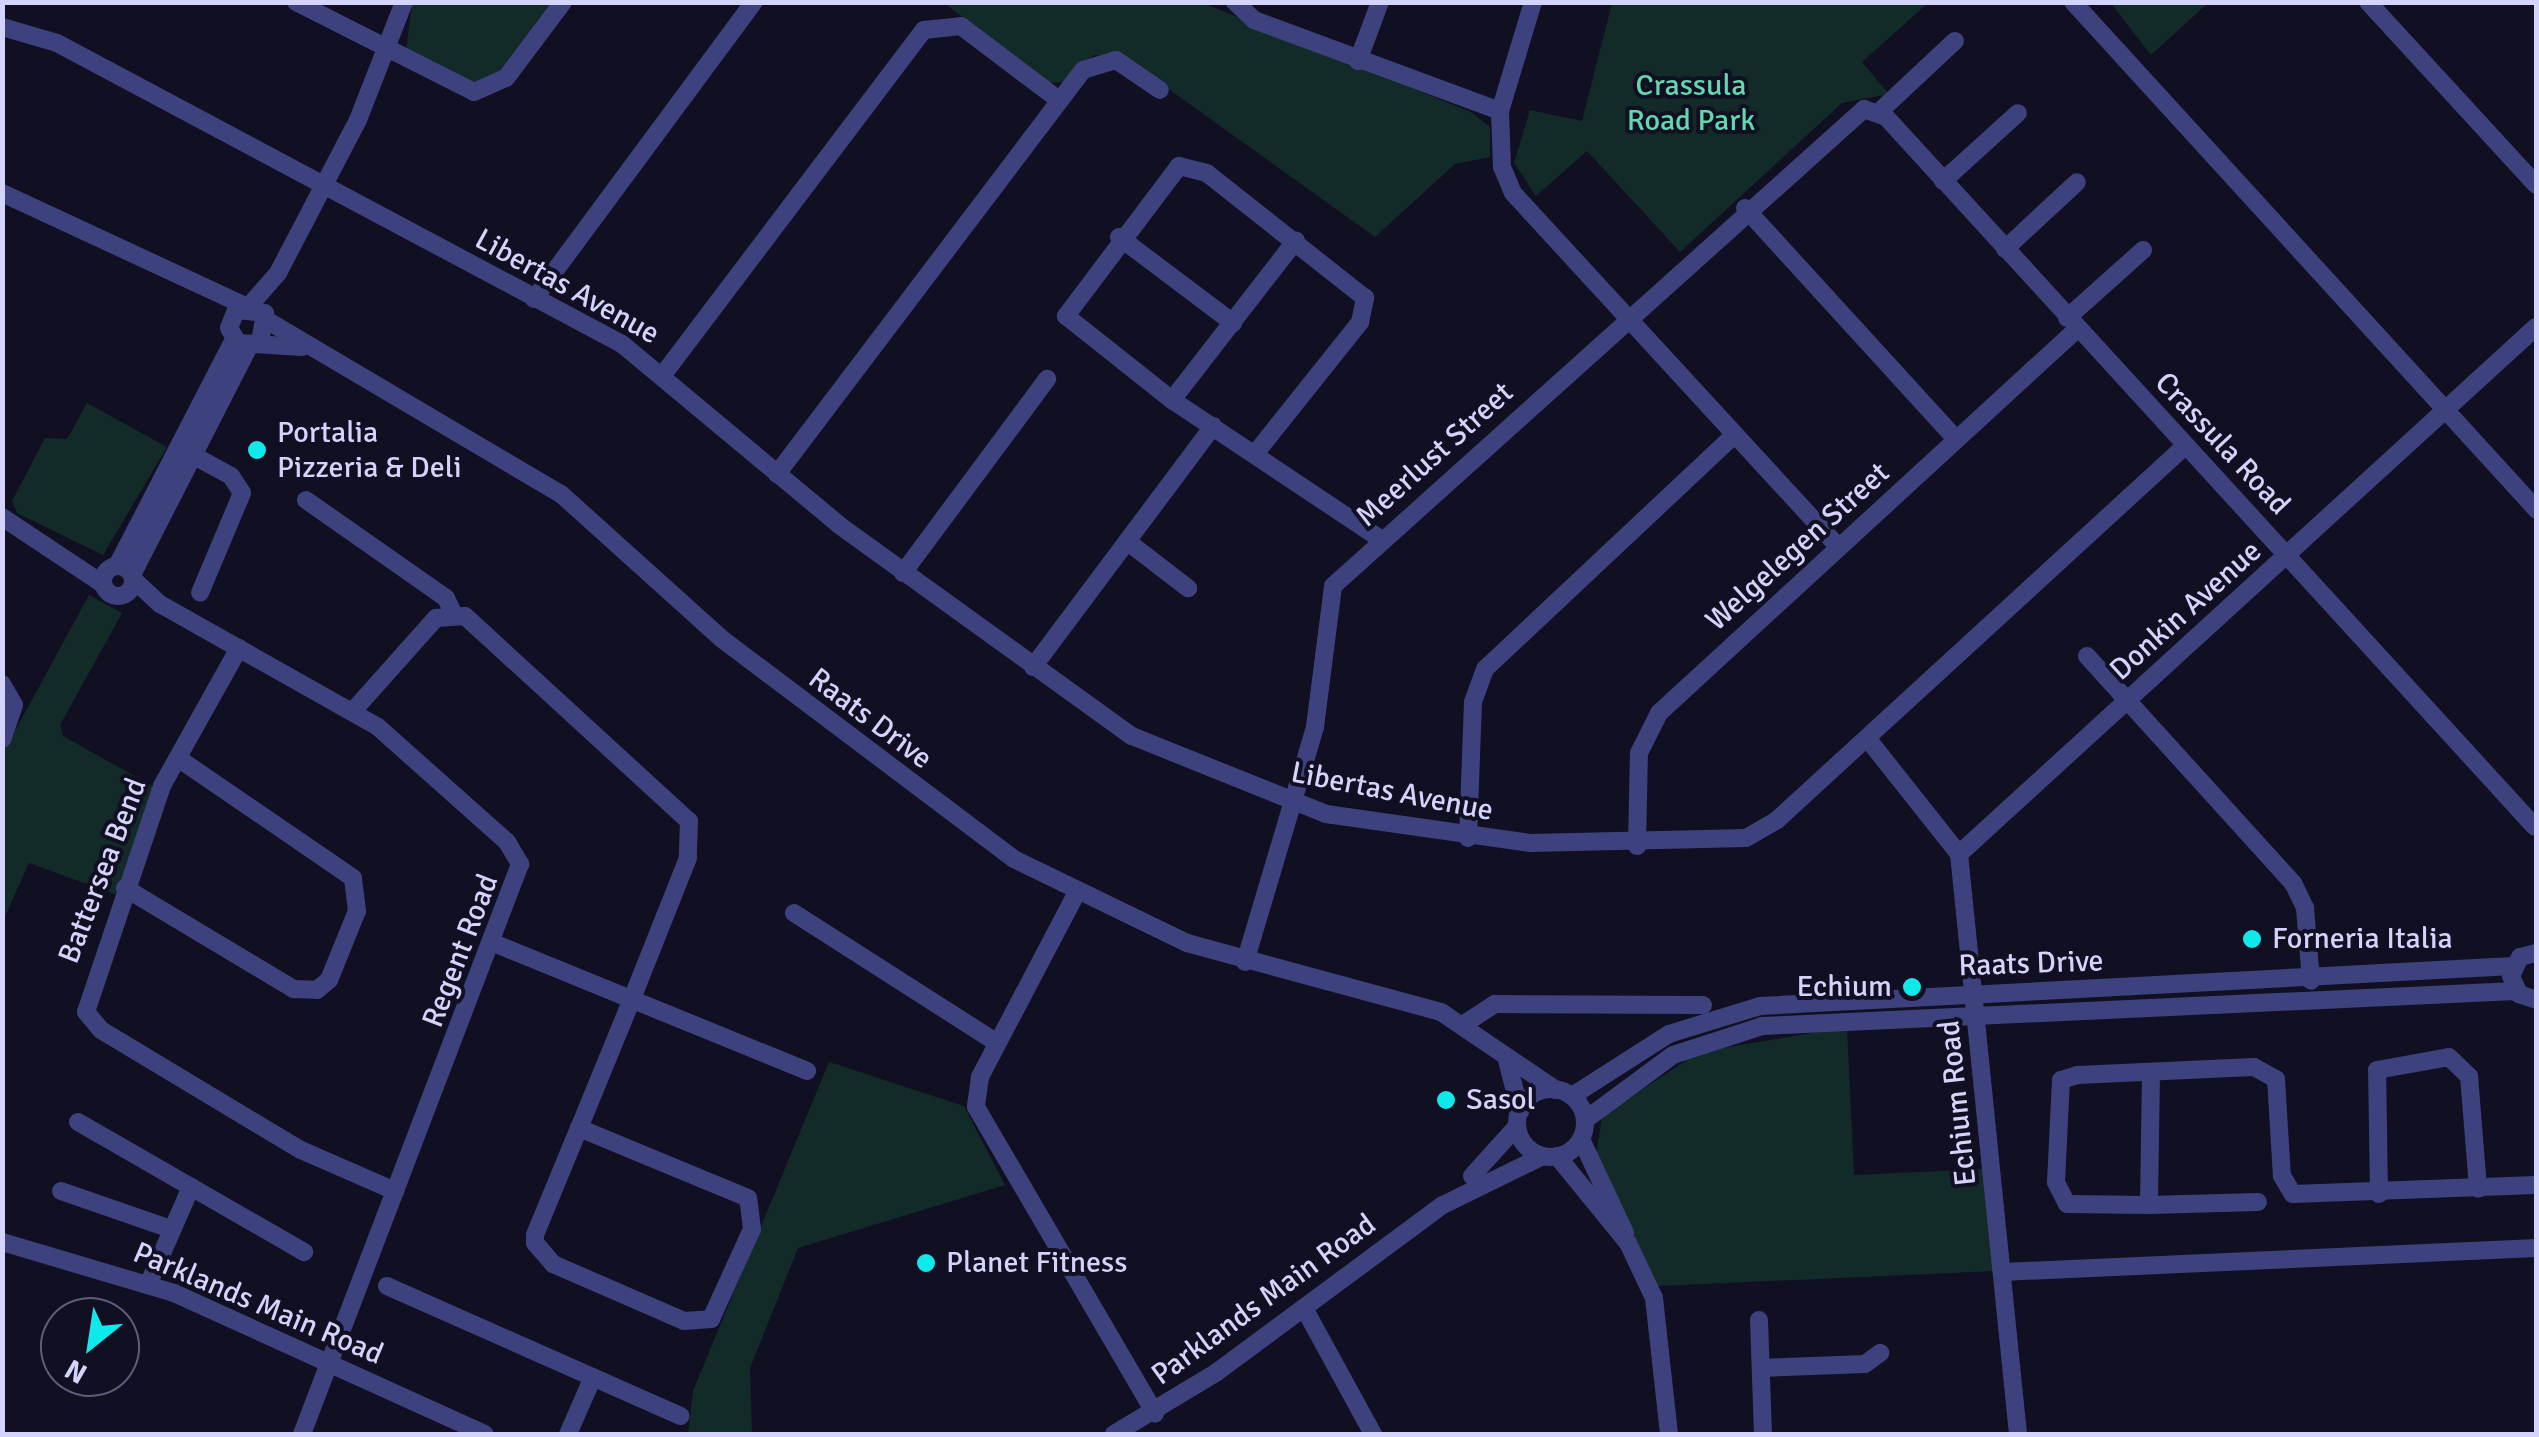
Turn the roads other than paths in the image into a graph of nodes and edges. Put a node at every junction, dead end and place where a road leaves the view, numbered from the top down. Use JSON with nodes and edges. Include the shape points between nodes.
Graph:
{"nodes":[{"id":1,"x":296,"y":2,"type":"edge"},
{"id":2,"x":404,"y":2,"type":"edge"},
{"id":3,"x":562,"y":2,"type":"edge"},
{"id":4,"x":754,"y":2,"type":"edge"},
{"id":5,"x":1235,"y":2,"type":"edge"},
{"id":6,"x":1380,"y":2,"type":"edge"},
{"id":7,"x":1533,"y":2,"type":"edge"},
{"id":8,"x":2073,"y":2,"type":"edge"},
{"id":9,"x":2368,"y":2,"type":"edge"},
{"id":10,"x":2,"y":26,"type":"edge"},
{"id":11,"x":1954,"y":41,"type":"dead end"},
{"id":12,"x":389,"y":52,"type":"junction"},
{"id":13,"x":1358,"y":61,"type":"junction"},
{"id":14,"x":1160,"y":90,"type":"dead end"},
{"id":15,"x":1059,"y":100,"type":"junction"},
{"id":16,"x":1872,"y":110,"type":"junction"},
{"id":17,"x":1500,"y":112,"type":"junction"},
{"id":18,"x":2018,"y":113,"type":"dead end"},
{"id":19,"x":1944,"y":181,"type":"junction"},
{"id":20,"x":2077,"y":182,"type":"dead end"},
{"id":21,"x":2536,"y":185,"type":"edge"},
{"id":22,"x":323,"y":188,"type":"junction"},
{"id":23,"x":2,"y":193,"type":"edge"},
{"id":24,"x":1745,"y":208,"type":"junction"},
{"id":25,"x":1118,"y":237,"type":"junction"},
{"id":26,"x":1296,"y":240,"type":"junction"},
{"id":27,"x":2005,"y":249,"type":"junction"},
{"id":28,"x":2143,"y":250,"type":"dead end"},
{"id":29,"x":129,"y":258,"type":"junction"},
{"id":30,"x":278,"y":273,"type":"junction"},
{"id":31,"x":534,"y":299,"type":"junction"},
{"id":32,"x":247,"y":306,"type":"junction"},
{"id":33,"x":1627,"y":317,"type":"junction"},
{"id":34,"x":268,"y":319,"type":"junction"},
{"id":35,"x":1233,"y":323,"type":"junction"},
{"id":36,"x":2072,"y":324,"type":"junction"},
{"id":37,"x":2536,"y":326,"type":"edge"},
{"id":38,"x":243,"y":339,"type":"junction"},
{"id":39,"x":302,"y":347,"type":"junction"},
{"id":40,"x":665,"y":372,"type":"junction"},
{"id":41,"x":1047,"y":379,"type":"dead end"},
{"id":42,"x":1172,"y":400,"type":"junction"},
{"id":43,"x":2446,"y":411,"type":"junction"},
{"id":44,"x":1213,"y":426,"type":"junction"},
{"id":45,"x":1734,"y":436,"type":"junction"},
{"id":46,"x":1956,"y":439,"type":"junction"},
{"id":47,"x":2184,"y":446,"type":"junction"},
{"id":48,"x":1258,"y":450,"type":"junction"},
{"id":49,"x":185,"y":451,"type":"junction"},
{"id":50,"x":777,"y":474,"type":"junction"},
{"id":51,"x":306,"y":500,"type":"dead end"},
{"id":52,"x":2536,"y":509,"type":"edge"},
{"id":53,"x":2,"y":517,"type":"edge"},
{"id":54,"x":1382,"y":540,"type":"junction"},
{"id":55,"x":1128,"y":542,"type":"junction"},
{"id":56,"x":1838,"y":547,"type":"junction"},
{"id":57,"x":2288,"y":556,"type":"junction"},
{"id":58,"x":902,"y":573,"type":"junction"},
{"id":59,"x":120,"y":578,"type":"junction"},
{"id":60,"x":1188,"y":588,"type":"dead end"},
{"id":61,"x":200,"y":593,"type":"dead end"},
{"id":62,"x":452,"y":613,"type":"junction"},
{"id":63,"x":239,"y":648,"type":"junction"},
{"id":64,"x":2086,"y":656,"type":"dead end"},
{"id":65,"x":1033,"y":667,"type":"junction"},
{"id":66,"x":2,"y":684,"type":"edge"},
{"id":67,"x":2128,"y":700,"type":"junction"},
{"id":68,"x":353,"y":711,"type":"junction"},
{"id":69,"x":1866,"y":738,"type":"junction"},
{"id":70,"x":2,"y":739,"type":"edge"},
{"id":71,"x":178,"y":759,"type":"junction"},
{"id":72,"x":1290,"y":805,"type":"junction"},
{"id":73,"x":2534,"y":826,"type":"dead end"},
{"id":74,"x":1468,"y":838,"type":"junction"},
{"id":75,"x":1637,"y":846,"type":"junction"},
{"id":76,"x":1960,"y":854,"type":"junction"},
{"id":77,"x":125,"y":888,"type":"junction"},
{"id":78,"x":1076,"y":894,"type":"junction"},
{"id":79,"x":794,"y":913,"type":"dead end"},
{"id":80,"x":496,"y":944,"type":"junction"},
{"id":81,"x":2536,"y":953,"type":"edge"},
{"id":82,"x":1245,"y":962,"type":"junction"},
{"id":83,"x":2513,"y":966,"type":"junction"},
{"id":84,"x":2311,"y":981,"type":"junction"},
{"id":85,"x":2527,"y":997,"type":"edge"},
{"id":86,"x":632,"y":1000,"type":"junction"},
{"id":87,"x":1976,"y":1004,"type":"junction"},
{"id":88,"x":1703,"y":1005,"type":"dead end"},
{"id":89,"x":2536,"y":1021,"type":"edge"},
{"id":90,"x":1464,"y":1024,"type":"junction"},
{"id":91,"x":997,"y":1043,"type":"junction"},
{"id":92,"x":1507,"y":1060,"type":"junction"},
{"id":93,"x":807,"y":1070,"type":"dead end"},
{"id":94,"x":2151,"y":1074,"type":"junction"},
{"id":95,"x":1564,"y":1093,"type":"junction"},
{"id":96,"x":1519,"y":1119,"type":"junction"},
{"id":97,"x":78,"y":1122,"type":"dead end"},
{"id":98,"x":579,"y":1128,"type":"junction"},
{"id":99,"x":1583,"y":1130,"type":"junction"},
{"id":100,"x":1550,"y":1156,"type":"junction"},
{"id":101,"x":2536,"y":1185,"type":"edge"},
{"id":102,"x":191,"y":1187,"type":"junction"},
{"id":103,"x":2478,"y":1188,"type":"junction"},
{"id":104,"x":61,"y":1190,"type":"dead end"},
{"id":105,"x":395,"y":1191,"type":"junction"},
{"id":106,"x":2379,"y":1194,"type":"junction"},
{"id":107,"x":2258,"y":1202,"type":"dead end"},
{"id":108,"x":1443,"y":1205,"type":"junction"},
{"id":109,"x":2149,"y":1205,"type":"junction"},
{"id":110,"x":168,"y":1228,"type":"junction"},
{"id":111,"x":3,"y":1240,"type":"edge"},
{"id":112,"x":1628,"y":1244,"type":"junction"},
{"id":113,"x":2536,"y":1248,"type":"edge"},
{"id":114,"x":304,"y":1252,"type":"dead end"},
{"id":115,"x":2002,"y":1272,"type":"junction"},
{"id":116,"x":149,"y":1284,"type":"junction"},
{"id":117,"x":387,"y":1286,"type":"dead end"},
{"id":118,"x":1304,"y":1308,"type":"junction"},
{"id":119,"x":1759,"y":1320,"type":"dead end"},
{"id":120,"x":1880,"y":1352,"type":"dead end"},
{"id":121,"x":328,"y":1364,"type":"junction"},
{"id":122,"x":1761,"y":1368,"type":"junction"},
{"id":123,"x":593,"y":1377,"type":"junction"},
{"id":124,"x":1155,"y":1413,"type":"junction"},
{"id":125,"x":681,"y":1416,"type":"dead end"},
{"id":126,"x":302,"y":1434,"type":"edge"},
{"id":127,"x":485,"y":1434,"type":"edge"},
{"id":128,"x":568,"y":1434,"type":"edge"},
{"id":129,"x":1114,"y":1434,"type":"edge"},
{"id":130,"x":1373,"y":1434,"type":"edge"},
{"id":131,"x":1669,"y":1434,"type":"edge"},
{"id":132,"x":1763,"y":1434,"type":"edge"},
{"id":133,"x":2018,"y":1434,"type":"edge"}],
"edges":[{"from":1,"to":12,"type":"street"},
{"from":2,"to":12,"type":"street"},
{"from":3,"to":12,"type":"street","via":[[506,78],[482,92]]},
{"from":4,"to":31,"type":"street"},
{"from":5,"to":13,"type":"street","via":[[1254,20]]},
{"from":6,"to":13,"type":"street"},
{"from":7,"to":17,"type":"street"},
{"from":8,"to":43,"type":"street"},
{"from":9,"to":21,"type":"street"},
{"from":10,"to":22,"type":"street","name":"Libertas Avenue","via":[[57,43]]},
{"from":11,"to":16,"type":"street","name":"Meerlust Street"},
{"from":12,"to":22,"type":"street"},
{"from":13,"to":17,"type":"street"},
{"from":14,"to":15,"type":"street","via":[[1099,59]]},
{"from":15,"to":40,"type":"street","via":[[961,26],[924,30]]},
{"from":15,"to":50,"type":"street"},
{"from":16,"to":19,"type":"street","name":"Crassula Road"},
{"from":16,"to":24,"type":"street","name":"Meerlust Street"},
{"from":17,"to":33,"type":"street","via":[[1502,167],[1514,193]]},
{"from":18,"to":19,"type":"street"},
{"from":19,"to":27,"type":"street","name":"Crassula Road"},
{"from":20,"to":27,"type":"street"},
{"from":22,"to":30,"type":"street"},
{"from":22,"to":31,"type":"street","name":"Libertas Avenue"},
{"from":23,"to":29,"type":"street"},
{"from":24,"to":33,"type":"street","name":"Meerlust Street"},
{"from":24,"to":46,"type":"street"},
{"from":25,"to":26,"type":"street","via":[[1185,165]]},
{"from":25,"to":35,"type":"street"},
{"from":25,"to":42,"type":"street","via":[[1066,316]]},
{"from":26,"to":35,"type":"street"},
{"from":26,"to":48,"type":"street","via":[[1360,289],[1365,310]]},
{"from":27,"to":36,"type":"street","name":"Crassula Road"},
{"from":28,"to":36,"type":"street","name":"Welgelegen Street"},
{"from":29,"to":32,"type":"street"},
{"from":29,"to":38,"type":"street","via":[[214,309]]},
{"from":30,"to":32,"type":"street"},
{"from":30,"to":34,"type":"street"},
{"from":31,"to":40,"type":"street","name":"Libertas Avenue"},
{"from":32,"to":34,"type":"street","name":"Raats Drive"},
{"from":32,"to":38,"type":"street"},
{"from":33,"to":45,"type":"street"},
{"from":33,"to":54,"type":"street","name":"Meerlust Street"},
{"from":34,"to":38,"type":"street"},
{"from":34,"to":39,"type":"street","name":"Raats Drive"},
{"from":35,"to":42,"type":"street"},
{"from":36,"to":46,"type":"street","name":"Welgelegen Street"},
{"from":36,"to":47,"type":"street","name":"Crassula Road"},
{"from":37,"to":43,"type":"street","name":"Donkin Avenue"},
{"from":38,"to":39,"type":"street","name":"Raats Drive"},
{"from":38,"to":49,"type":"street"},
{"from":39,"to":78,"type":"street","name":"Raats Drive","via":[[542,481],[748,660],[987,841]]},
{"from":40,"to":50,"type":"street","name":"Libertas Avenue"},
{"from":41,"to":58,"type":"street"},
{"from":42,"to":44,"type":"street"},
{"from":43,"to":52,"type":"street"},
{"from":43,"to":57,"type":"street","name":"Donkin Avenue"},
{"from":44,"to":48,"type":"street"},
{"from":44,"to":55,"type":"street"},
{"from":45,"to":56,"type":"street"},
{"from":45,"to":74,"type":"street","via":[[1485,670],[1473,702]]},
{"from":46,"to":56,"type":"street","name":"Welgelegen Street"},
{"from":47,"to":57,"type":"street","name":"Crassula Road"},
{"from":47,"to":69,"type":"street","name":"Libertas Avenue"},
{"from":48,"to":54,"type":"street"},
{"from":49,"to":59,"type":"street"},
{"from":49,"to":61,"type":"street","via":[[237,480],[242,493]]},
{"from":50,"to":58,"type":"street","name":"Libertas Avenue"},
{"from":51,"to":62,"type":"street","via":[[446,598]]},
{"from":53,"to":59,"type":"street","name":"Regent Road"},
{"from":54,"to":72,"type":"street","name":"Meerlust Street","via":[[1328,595],[1315,726]]},
{"from":55,"to":60,"type":"street"},
{"from":55,"to":65,"type":"street"},
{"from":56,"to":75,"type":"street","name":"Welgelegen Street","via":[[1653,723],[1635,772]]},
{"from":57,"to":67,"type":"street","name":"Donkin Avenue"},
{"from":57,"to":73,"type":"street","name":"Crassula Road"},
{"from":58,"to":65,"type":"street","name":"Libertas Avenue"},
{"from":59,"to":63,"type":"street","name":"Regent Road"},
{"from":62,"to":68,"type":"street","via":[[436,618]]},
{"from":62,"to":86,"type":"street","via":[[470,618],[689,821],[688,858]]},
{"from":63,"to":68,"type":"street","name":"Regent Road"},
{"from":63,"to":71,"type":"street","name":"Battersea Bend"},
{"from":64,"to":67,"type":"street"},
{"from":65,"to":72,"type":"street","name":"Libertas Avenue","via":[[1132,736]]},
{"from":66,"to":70,"type":"street","via":[[14,705]]},
{"from":67,"to":76,"type":"street","name":"Donkin Avenue"},
{"from":67,"to":84,"type":"street","via":[[2300,894]]},
{"from":68,"to":80,"type":"street","name":"Regent Road","via":[[513,848],[520,881]]},
{"from":69,"to":75,"type":"street","name":"Libertas Avenue","via":[[1746,838]]},
{"from":69,"to":76,"type":"street"},
{"from":71,"to":77,"type":"street","name":"Battersea Bend"},
{"from":71,"to":77,"type":"street","via":[[352,878],[356,911],[328,980],[317,990],[294,990]]},
{"from":72,"to":74,"type":"street","name":"Libertas Avenue"},
{"from":72,"to":82,"type":"street","name":"Meerlust Street"},
{"from":74,"to":75,"type":"street","name":"Libertas Avenue"},
{"from":76,"to":87,"type":"street","name":"Echium Road"},
{"from":77,"to":105,"type":"street","name":"Battersea Bend","via":[[86,992],[92,1022],[312,1157]]},
{"from":78,"to":82,"type":"street","name":"Raats Drive"},
{"from":78,"to":91,"type":"street"},
{"from":79,"to":91,"type":"street"},
{"from":80,"to":86,"type":"street"},
{"from":80,"to":105,"type":"street","name":"Regent Road"},
{"from":81,"to":83,"type":"street"},
{"from":82,"to":90,"type":"street","name":"Raats Drive","via":[[1398,997]]},
{"from":83,"to":84,"type":"street","name":"Raats Drive"},
{"from":83,"to":85,"type":"street"},
{"from":84,"to":87,"type":"street","name":"Raats Drive"},
{"from":85,"to":87,"type":"street","name":"Raats Drive"},
{"from":85,"to":89,"type":"street"},
{"from":86,"to":93,"type":"street"},
{"from":86,"to":98,"type":"street"},
{"from":87,"to":95,"type":"street","name":"Raats Drive","via":[[1721,1014],[1669,1034]]},
{"from":87,"to":99,"type":"street","name":"Raats Drive","via":[[1740,1030],[1652,1066]]},
{"from":87,"to":115,"type":"street","name":"Echium Road"},
{"from":88,"to":90,"type":"street","via":[[1496,1004]]},
{"from":90,"to":92,"type":"street","name":"Raats Drive"},
{"from":91,"to":124,"type":"street","via":[[976,1092],[980,1119]]},
{"from":92,"to":95,"type":"street","name":"Raats Drive"},
{"from":92,"to":96,"type":"street"},
{"from":94,"to":106,"type":"street","via":[[2268,1069],[2278,1085],[2288,1191]]},
{"from":94,"to":109,"type":"street"},
{"from":94,"to":109,"type":"street","via":[[2071,1076],[2055,1096],[2061,1198],[2082,1208]]},
{"from":95,"to":96,"type":"street","name":"Parklands Main Road","via":[[1534,1094]]},
{"from":95,"to":99,"type":"street"},
{"from":96,"to":100,"type":"street"},
{"from":96,"to":108,"type":"street","name":"Parklands Main Road"},
{"from":97,"to":102,"type":"street"},
{"from":98,"to":98,"type":"street","via":[[537,1248],[553,1264],[684,1321],[711,1319],[755,1208],[736,1190]]},
{"from":99,"to":100,"type":"street","name":"Raats Drive"},
{"from":99,"to":112,"type":"street"},
{"from":100,"to":108,"type":"street","name":"Parklands Main Road"},
{"from":100,"to":112,"type":"street"},
{"from":101,"to":103,"type":"street"},
{"from":102,"to":110,"type":"street"},
{"from":102,"to":114,"type":"street"},
{"from":103,"to":106,"type":"street"},
{"from":103,"to":106,"type":"street","via":[[2469,1076],[2461,1062],[2438,1058],[2390,1061],[2375,1074]]},
{"from":104,"to":110,"type":"street"},
{"from":105,"to":121,"type":"street","name":"Regent Road"},
{"from":107,"to":109,"type":"street"},
{"from":108,"to":118,"type":"street","name":"Parklands Main Road"},
{"from":110,"to":116,"type":"street"},
{"from":111,"to":116,"type":"street","name":"Parklands Main Road"},
{"from":112,"to":131,"type":"street","via":[[1662,1331]]},
{"from":113,"to":115,"type":"street"},
{"from":115,"to":133,"type":"street","name":"Echium Road"},
{"from":116,"to":121,"type":"street","name":"Parklands Main Road"},
{"from":117,"to":123,"type":"street"},
{"from":118,"to":124,"type":"street","name":"Parklands Main Road"},
{"from":118,"to":130,"type":"street"},
{"from":119,"to":122,"type":"street"},
{"from":120,"to":122,"type":"street","via":[[1865,1364]]},
{"from":121,"to":126,"type":"street","name":"Regent Road"},
{"from":121,"to":127,"type":"street","name":"Parklands Main Road"},
{"from":122,"to":132,"type":"street"},
{"from":123,"to":125,"type":"street"},
{"from":123,"to":128,"type":"street"},
{"from":124,"to":129,"type":"street","name":"Parklands Main Road"}]}
